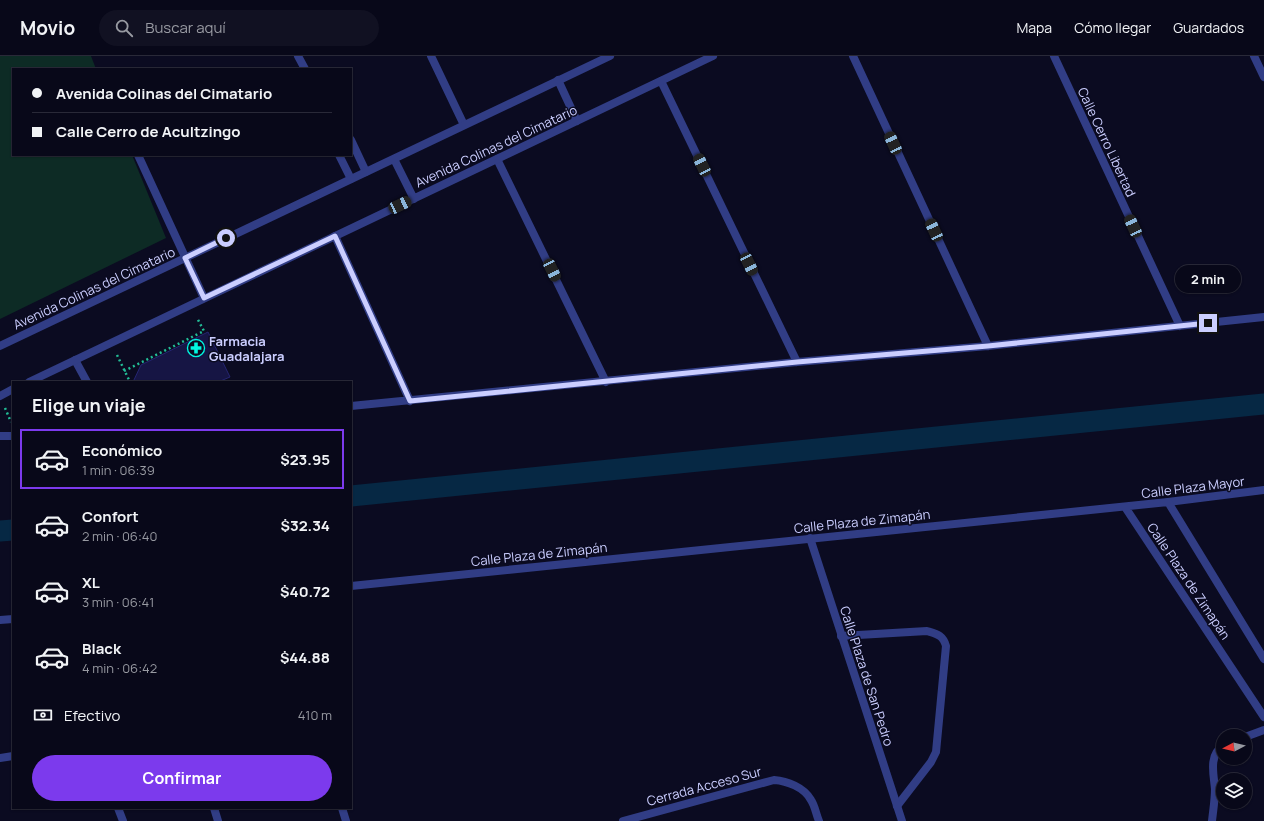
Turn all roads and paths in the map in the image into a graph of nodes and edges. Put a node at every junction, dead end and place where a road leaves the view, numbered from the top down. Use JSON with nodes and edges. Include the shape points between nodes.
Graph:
{"nodes":[{"id":1,"x":298,"y":56,"type":"edge"},
{"id":2,"x":431,"y":56,"type":"edge"},
{"id":3,"x":610,"y":56,"type":"edge"},
{"id":4,"x":713,"y":56,"type":"edge"},
{"id":5,"x":853,"y":56,"type":"edge"},
{"id":6,"x":1054,"y":56,"type":"edge"},
{"id":7,"x":1254,"y":56,"type":"edge"},
{"id":8,"x":304,"y":68,"type":"edge"},
{"id":9,"x":1264,"y":77,"type":"edge"},
{"id":10,"x":558,"y":80,"type":"junction"},
{"id":11,"x":661,"y":81,"type":"junction"},
{"id":12,"x":577,"y":121,"type":"junction"},
{"id":13,"x":464,"y":125,"type":"junction"},
{"id":14,"x":352,"y":142,"type":"edge"},
{"id":15,"x":138,"y":156,"type":"edge"},
{"id":16,"x":340,"y":156,"type":"edge"},
{"id":17,"x":394,"y":158,"type":"junction"},
{"id":18,"x":497,"y":158,"type":"junction"},
{"id":19,"x":366,"y":172,"type":"junction"},
{"id":20,"x":351,"y":179,"type":"junction"},
{"id":21,"x":414,"y":199,"type":"junction"},
{"id":22,"x":335,"y":236,"type":"junction"},
{"id":23,"x":185,"y":258,"type":"junction"},
{"id":24,"x":204,"y":298,"type":"junction"},
{"id":25,"x":190,"y":305,"type":"junction"},
{"id":26,"x":1264,"y":317,"type":"edge"},
{"id":27,"x":1180,"y":326,"type":"junction"},
{"id":28,"x":111,"y":343,"type":"junction"},
{"id":29,"x":0,"y":346,"type":"edge"},
{"id":30,"x":988,"y":346,"type":"junction"},
{"id":31,"x":75,"y":360,"type":"junction"},
{"id":32,"x":797,"y":362,"type":"junction"},
{"id":33,"x":124,"y":371,"type":"junction"},
{"id":34,"x":31,"y":381,"type":"edge"},
{"id":35,"x":86,"y":381,"type":"edge"},
{"id":36,"x":129,"y":381,"type":"edge"},
{"id":37,"x":606,"y":382,"type":"junction"},
{"id":38,"x":12,"y":390,"type":"edge"},
{"id":39,"x":0,"y":396,"type":"edge"},
{"id":40,"x":410,"y":401,"type":"junction"},
{"id":41,"x":3,"y":405,"type":"dead end"},
{"id":42,"x":352,"y":406,"type":"edge"},
{"id":43,"x":12,"y":424,"type":"edge"},
{"id":44,"x":0,"y":436,"type":"edge"},
{"id":45,"x":12,"y":436,"type":"edge"},
{"id":46,"x":1264,"y":490,"type":"edge"},
{"id":47,"x":1168,"y":502,"type":"junction"},
{"id":48,"x":1125,"y":508,"type":"junction"},
{"id":49,"x":810,"y":538,"type":"junction"},
{"id":50,"x":352,"y":586,"type":"edge"},
{"id":51,"x":12,"y":619,"type":"edge"},
{"id":52,"x":0,"y":620,"type":"edge"},
{"id":53,"x":841,"y":636,"type":"junction"},
{"id":54,"x":1264,"y":659,"type":"edge"},
{"id":55,"x":1264,"y":717,"type":"edge"},
{"id":56,"x":1264,"y":730,"type":"edge"},
{"id":57,"x":1252,"y":734,"type":"edge"},
{"id":58,"x":1216,"y":752,"type":"edge"},
{"id":59,"x":12,"y":756,"type":"edge"},
{"id":60,"x":0,"y":758,"type":"edge"},
{"id":61,"x":897,"y":806,"type":"junction"},
{"id":62,"x":118,"y":809,"type":"edge"},
{"id":63,"x":214,"y":809,"type":"edge"},
{"id":64,"x":342,"y":809,"type":"edge"},
{"id":65,"x":123,"y":821,"type":"edge"},
{"id":66,"x":218,"y":821,"type":"edge"},
{"id":67,"x":346,"y":821,"type":"edge"},
{"id":68,"x":623,"y":821,"type":"edge"},
{"id":69,"x":819,"y":821,"type":"edge"},
{"id":70,"x":902,"y":821,"type":"edge"},
{"id":71,"x":1212,"y":821,"type":"edge"}],
"edges":[{"from":1,"to":8,"type":"street"},
{"from":2,"to":13,"type":"street"},
{"from":3,"to":10,"type":"street","name":"Avenida Colinas del Cimatario"},
{"from":4,"to":11,"type":"street","name":"Avenida Colinas del Cimatario"},
{"from":5,"to":30,"type":"street"},
{"from":6,"to":27,"type":"street","name":"Calle Cerro Libertad"},
{"from":7,"to":9,"type":"street"},
{"from":10,"to":12,"type":"street"},
{"from":10,"to":13,"type":"street","name":"Avenida Colinas del Cimatario"},
{"from":11,"to":12,"type":"street","name":"Avenida Colinas del Cimatario"},
{"from":11,"to":32,"type":"street"},
{"from":12,"to":18,"type":"street","name":"Avenida Colinas del Cimatario"},
{"from":13,"to":17,"type":"street","name":"Avenida Colinas del Cimatario"},
{"from":14,"to":19,"type":"street"},
{"from":15,"to":23,"type":"street"},
{"from":16,"to":20,"type":"street"},
{"from":17,"to":19,"type":"street","name":"Avenida Colinas del Cimatario"},
{"from":17,"to":21,"type":"street"},
{"from":18,"to":21,"type":"street","name":"Avenida Colinas del Cimatario"},
{"from":18,"to":37,"type":"street"},
{"from":19,"to":20,"type":"street","name":"Avenida Colinas del Cimatario"},
{"from":20,"to":23,"type":"street","name":"Avenida Colinas del Cimatario"},
{"from":21,"to":22,"type":"street","name":"Avenida Colinas del Cimatario"},
{"from":22,"to":24,"type":"street","name":"Avenida Colinas del Cimatario"},
{"from":22,"to":40,"type":"street"},
{"from":23,"to":24,"type":"street"},
{"from":23,"to":29,"type":"street","name":"Avenida Colinas del Cimatario"},
{"from":24,"to":25,"type":"street","name":"Avenida Colinas del Cimatario"},
{"from":25,"to":28,"type":"street","name":"Avenida Colinas del Cimatario"},
{"from":25,"to":33,"type":"path","via":[[204,331]]},
{"from":26,"to":27,"type":"street"},
{"from":27,"to":30,"type":"street"},
{"from":28,"to":31,"type":"street","name":"Avenida Colinas del Cimatario"},
{"from":28,"to":33,"type":"path"},
{"from":30,"to":32,"type":"street"},
{"from":31,"to":34,"type":"street","name":"Avenida Colinas del Cimatario"},
{"from":31,"to":35,"type":"street"},
{"from":32,"to":37,"type":"street"},
{"from":33,"to":36,"type":"path"},
{"from":37,"to":40,"type":"street"},
{"from":38,"to":39,"type":"street"},
{"from":40,"to":42,"type":"street"},
{"from":41,"to":43,"type":"path"},
{"from":44,"to":45,"type":"street"},
{"from":46,"to":47,"type":"street","name":"Calle Plaza Mayor"},
{"from":47,"to":48,"type":"street","name":"Calle Plaza Mayor"},
{"from":47,"to":54,"type":"street","name":"Calle Plaza de Zimapán"},
{"from":48,"to":49,"type":"street","name":"Calle Plaza de Zimapán"},
{"from":48,"to":55,"type":"street","name":"Calle Plaza de Zimapán"},
{"from":49,"to":50,"type":"street","name":"Calle Plaza de Zimapán"},
{"from":49,"to":53,"type":"street","name":"Calle Plaza de San Pedro"},
{"from":51,"to":52,"type":"street"},
{"from":53,"to":61,"type":"street","name":"Calle Plaza de San Pedro"},
{"from":53,"to":61,"type":"street","via":[[927,631],[939,634],[944,639],[946,646],[936,752]]},
{"from":56,"to":57,"type":"street"},
{"from":58,"to":71,"type":"street","via":[[1212,766],[1215,790]]},
{"from":59,"to":60,"type":"street"},
{"from":61,"to":70,"type":"street","name":"Calle Plaza de San Pedro"},
{"from":62,"to":65,"type":"street"},
{"from":63,"to":66,"type":"street"},
{"from":64,"to":67,"type":"street"},
{"from":68,"to":69,"type":"street","name":"Cerrada Acceso Sur","via":[[774,780],[785,781],[797,787],[811,799]]}]}
